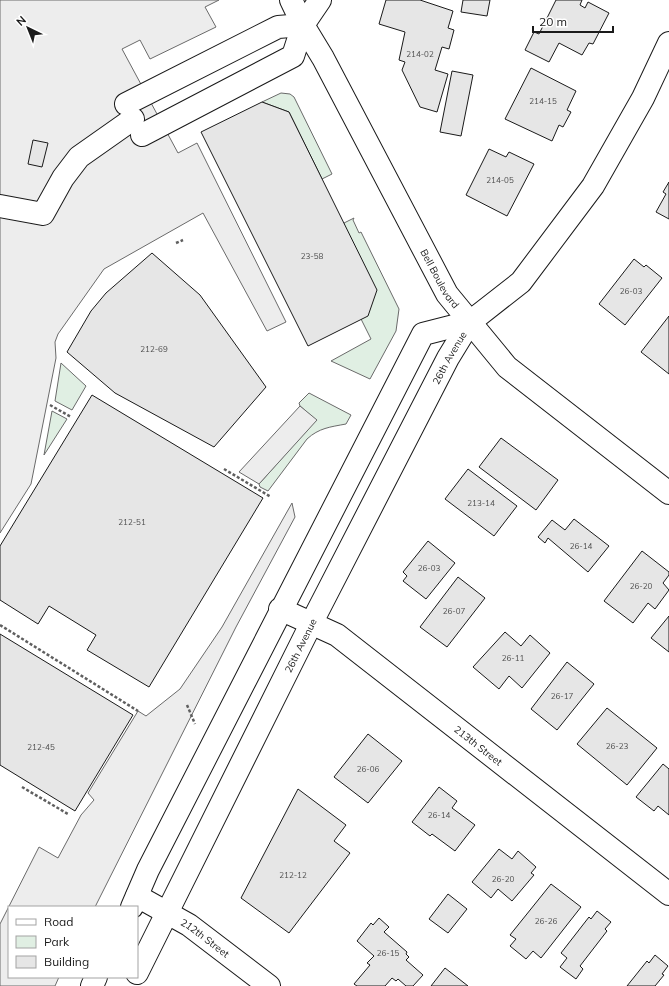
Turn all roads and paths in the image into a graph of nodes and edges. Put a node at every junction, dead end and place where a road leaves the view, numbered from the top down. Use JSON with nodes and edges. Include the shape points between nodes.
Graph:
{"nodes":[{"id":1,"x":291,"y":0,"type":"edge"},
{"id":2,"x":320,"y":0,"type":"edge"},
{"id":3,"x":303,"y":25,"type":"junction"},
{"id":4,"x":669,"y":43,"type":"edge"},
{"id":5,"x":134,"y":119,"type":"junction"},
{"id":6,"x":0,"y":206,"type":"edge"},
{"id":7,"x":183,"y":240,"type":"dead end"},
{"id":8,"x":176,"y":243,"type":"dead end"},
{"id":9,"x":470,"y":322,"type":"junction"},
{"id":10,"x":50,"y":404,"type":"dead end"},
{"id":11,"x":71,"y":417,"type":"dead end"},
{"id":12,"x":224,"y":469,"type":"dead end"},
{"id":13,"x":669,"y":493,"type":"edge"},
{"id":14,"x":271,"y":497,"type":"dead end"},
{"id":15,"x":280,"y":609,"type":"junction"},
{"id":16,"x":311,"y":624,"type":"junction"},
{"id":17,"x":0,"y":625,"type":"edge"},
{"id":18,"x":187,"y":705,"type":"dead end"},
{"id":19,"x":138,"y":711,"type":"dead end"},
{"id":20,"x":196,"y":726,"type":"dead end"},
{"id":21,"x":22,"y":787,"type":"dead end"},
{"id":22,"x":68,"y":814,"type":"dead end"},
{"id":23,"x":669,"y":894,"type":"edge"},
{"id":24,"x":135,"y":902,"type":"edge"},
{"id":25,"x":167,"y":911,"type":"junction"},
{"id":26,"x":138,"y":971,"type":"edge"},
{"id":27,"x":269,"y":986,"type":"edge"}],
"edges":[{"from":1,"to":3,"type":"street","name":"Bell Boulevard"},
{"from":2,"to":3,"type":"street"},
{"from":3,"to":5,"type":"street","via":[[278,27]]},
{"from":3,"to":5,"type":"street","via":[[293,56]]},
{"from":3,"to":9,"type":"street","name":"Bell Boulevard","via":[[323,58],[447,294]]},
{"from":4,"to":9,"type":"street","name":"26th Avenue","via":[[643,98],[593,186],[521,282]]},
{"from":5,"to":6,"type":"street","via":[[79,157],[63,178],[43,214]]},
{"from":7,"to":8,"type":"path"},
{"from":9,"to":13,"type":"street","name":"Bell Boulevard","via":[[507,367]]},
{"from":9,"to":15,"type":"street","name":"26th Avenue","via":[[423,334]]},
{"from":9,"to":16,"type":"street","name":"26th Avenue","via":[[438,377]]},
{"from":10,"to":11,"type":"path"},
{"from":12,"to":14,"type":"path"},
{"from":15,"to":16,"type":"street","name":"213th Street"},
{"from":15,"to":24,"type":"street","name":"26th Avenue","via":[[148,870]]},
{"from":16,"to":23,"type":"street","name":"213th Street","via":[[337,635]]},
{"from":16,"to":25,"type":"street","name":"26th Avenue"},
{"from":17,"to":19,"type":"path"},
{"from":18,"to":20,"type":"path"},
{"from":21,"to":22,"type":"path"},
{"from":24,"to":25,"type":"street","name":"212th Street"},
{"from":25,"to":26,"type":"street","name":"26th Avenue"},
{"from":25,"to":27,"type":"street","name":"212th Street"}]}
